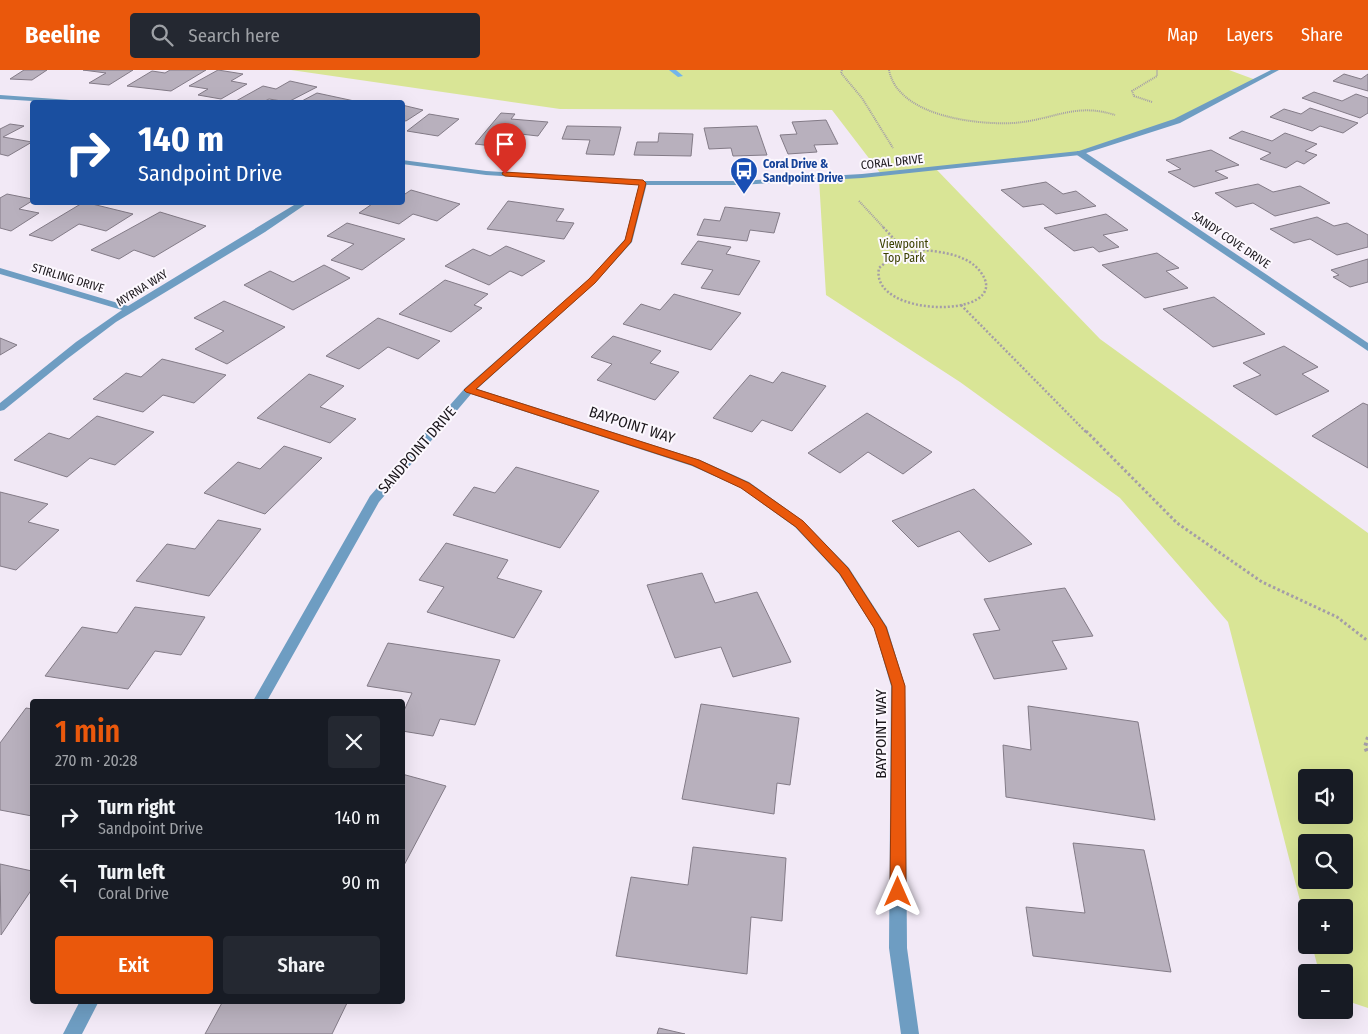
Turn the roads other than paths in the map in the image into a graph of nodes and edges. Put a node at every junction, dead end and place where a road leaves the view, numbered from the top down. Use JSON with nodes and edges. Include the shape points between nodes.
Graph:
{"nodes":[{"id":1,"x":1276,"y":70,"type":"edge"},
{"id":2,"x":0,"y":98,"type":"edge"},
{"id":3,"x":35,"y":100,"type":"edge"},
{"id":4,"x":1080,"y":153,"type":"junction"},
{"id":5,"x":405,"y":162,"type":"edge"},
{"id":6,"x":643,"y":183,"type":"junction"},
{"id":7,"x":301,"y":205,"type":"edge"},
{"id":8,"x":0,"y":271,"type":"edge"},
{"id":9,"x":129,"y":309,"type":"junction"},
{"id":10,"x":1368,"y":348,"type":"edge"},
{"id":11,"x":469,"y":390,"type":"junction"},
{"id":12,"x":0,"y":408,"type":"edge"},
{"id":13,"x":261,"y":699,"type":"edge"},
{"id":14,"x":88,"y":1004,"type":"edge"},
{"id":15,"x":72,"y":1034,"type":"edge"},
{"id":16,"x":910,"y":1034,"type":"edge"}],
"edges":[{"from":1,"to":4,"type":"street","name":"CORAL DRIVE","via":[[1188,115]]},
{"from":2,"to":3,"type":"street"},
{"from":4,"to":6,"type":"street","name":"CORAL DRIVE","via":[[838,178]]},
{"from":4,"to":10,"type":"street","name":"SANDY COVE DRIVE"},
{"from":5,"to":6,"type":"street","name":"CORAL DRIVE","via":[[486,173]]},
{"from":6,"to":11,"type":"street","name":"SANDPOINT DRIVE","via":[[629,240],[592,281]]},
{"from":7,"to":9,"type":"street","name":"MYRNA WAY"},
{"from":8,"to":9,"type":"street","name":"STIRLING DRIVE"},
{"from":9,"to":12,"type":"street","name":"MYRNA WAY"},
{"from":11,"to":13,"type":"street","name":"SANDPOINT DRIVE","via":[[374,499]]},
{"from":11,"to":16,"type":"street","name":"BAYPOINT WAY","via":[[696,463],[745,485],[800,524],[844,571],[880,627],[898,686],[898,948]]},
{"from":14,"to":15,"type":"street"}]}
